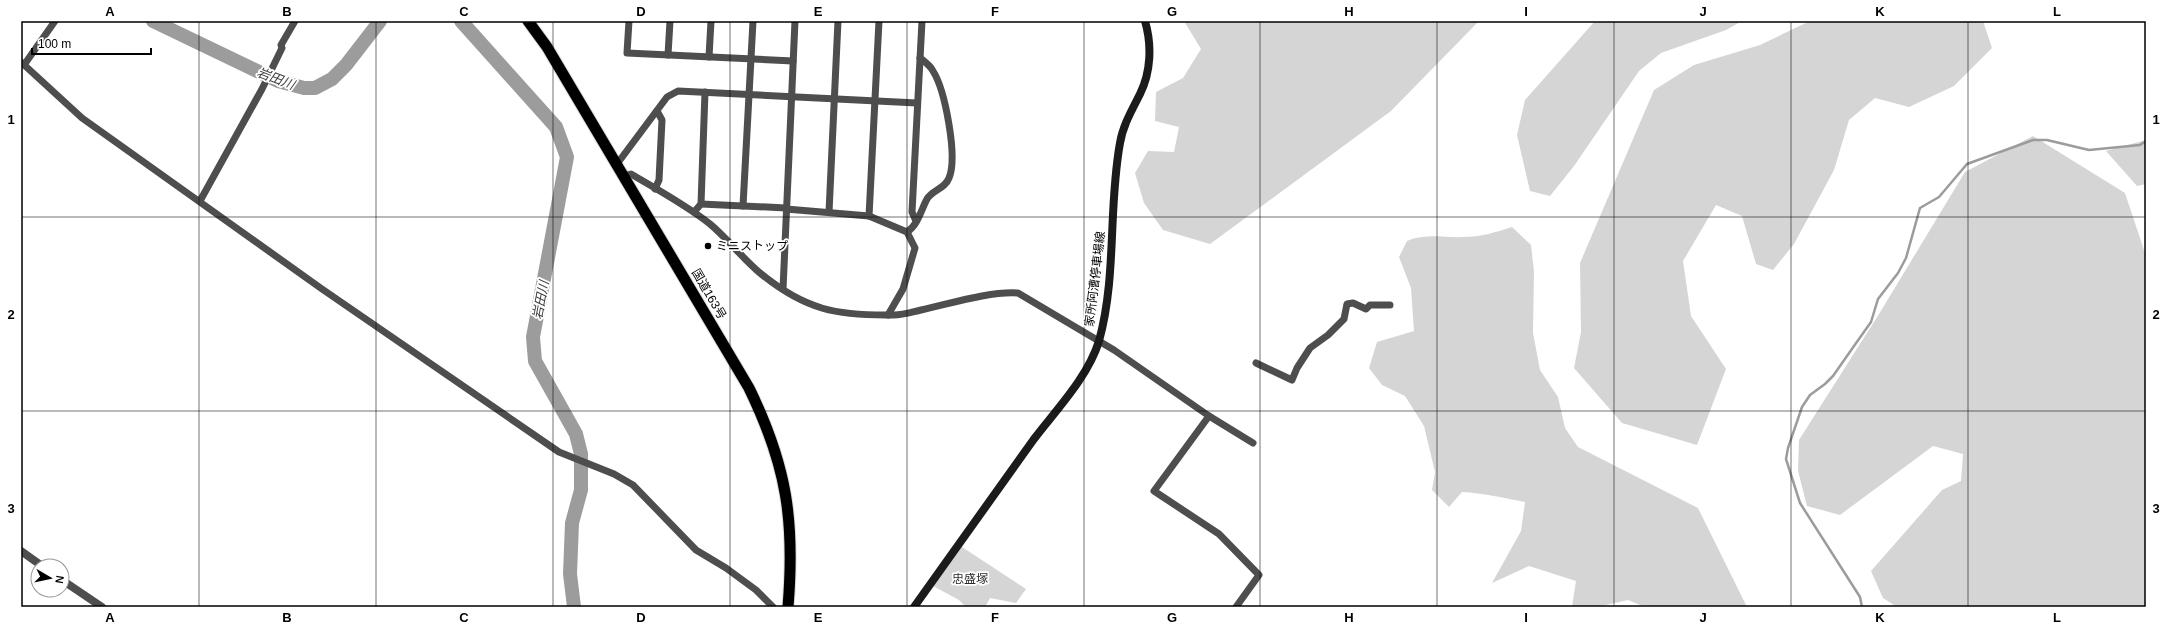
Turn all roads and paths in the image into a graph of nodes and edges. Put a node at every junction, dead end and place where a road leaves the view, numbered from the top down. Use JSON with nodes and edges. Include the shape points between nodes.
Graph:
{"nodes":[{"id":1,"x":55,"y":21,"type":"edge"},
{"id":2,"x":295,"y":21,"type":"edge"},
{"id":3,"x":528,"y":21,"type":"edge"},
{"id":4,"x":629,"y":21,"type":"edge"},
{"id":5,"x":670,"y":21,"type":"edge"},
{"id":6,"x":711,"y":21,"type":"edge"},
{"id":7,"x":753,"y":21,"type":"edge"},
{"id":8,"x":795,"y":21,"type":"edge"},
{"id":9,"x":838,"y":21,"type":"edge"},
{"id":10,"x":880,"y":21,"type":"edge"},
{"id":11,"x":922,"y":21,"type":"edge"},
{"id":12,"x":1145,"y":21,"type":"edge"},
{"id":13,"x":668,"y":55,"type":"junction"},
{"id":14,"x":709,"y":57,"type":"junction"},
{"id":15,"x":920,"y":58,"type":"junction"},
{"id":16,"x":750,"y":59,"type":"junction"},
{"id":17,"x":793,"y":61,"type":"junction"},
{"id":18,"x":22,"y":64,"type":"edge"},
{"id":19,"x":705,"y":92,"type":"junction"},
{"id":20,"x":749,"y":95,"type":"junction"},
{"id":21,"x":792,"y":97,"type":"junction"},
{"id":22,"x":834,"y":99,"type":"junction"},
{"id":23,"x":875,"y":101,"type":"junction"},
{"id":24,"x":917,"y":103,"type":"junction"},
{"id":25,"x":657,"y":110,"type":"junction"},
{"id":26,"x":617,"y":164,"type":"junction"},
{"id":27,"x":624,"y":176,"type":"junction"},
{"id":28,"x":655,"y":189,"type":"junction"},
{"id":29,"x":200,"y":201,"type":"junction"},
{"id":30,"x":701,"y":204,"type":"junction"},
{"id":31,"x":743,"y":206,"type":"junction"},
{"id":32,"x":786,"y":208,"type":"junction"},
{"id":33,"x":694,"y":212,"type":"junction"},
{"id":34,"x":828,"y":212,"type":"junction"},
{"id":35,"x":869,"y":216,"type":"junction"},
{"id":36,"x":916,"y":221,"type":"junction"},
{"id":37,"x":907,"y":232,"type":"junction"},
{"id":38,"x":782,"y":289,"type":"junction"},
{"id":39,"x":1390,"y":305,"type":"dead end"},
{"id":40,"x":888,"y":315,"type":"junction"},
{"id":41,"x":1098,"y":342,"type":"junction"},
{"id":42,"x":1256,"y":363,"type":"dead end"},
{"id":43,"x":1209,"y":416,"type":"junction"},
{"id":44,"x":1253,"y":443,"type":"dead end"},
{"id":45,"x":21,"y":552,"type":"edge"},
{"id":46,"x":30,"y":558,"type":"edge"},
{"id":47,"x":70,"y":585,"type":"edge"},
{"id":48,"x":102,"y":607,"type":"edge"},
{"id":49,"x":773,"y":607,"type":"edge"},
{"id":50,"x":788,"y":607,"type":"edge"},
{"id":51,"x":914,"y":607,"type":"edge"},
{"id":52,"x":1236,"y":607,"type":"edge"}],
"edges":[{"from":1,"to":18,"type":"street"},
{"from":2,"to":29,"type":"street","via":[[280,45],[282,48],[264,86]]},
{"from":3,"to":26,"type":"highway","name":"国道163号","via":[[547,47]]},
{"from":4,"to":13,"type":"street","via":[[627,53]]},
{"from":5,"to":13,"type":"street"},
{"from":6,"to":14,"type":"street"},
{"from":7,"to":16,"type":"street"},
{"from":8,"to":17,"type":"street"},
{"from":9,"to":22,"type":"street"},
{"from":10,"to":23,"type":"street"},
{"from":11,"to":15,"type":"street"},
{"from":12,"to":41,"type":"main road","name":"家所阿漕停車場線","via":[[1149,62],[1144,83],[1129,115],[1120,144],[1111,261],[1105,313]]},
{"from":13,"to":14,"type":"street"},
{"from":14,"to":16,"type":"street"},
{"from":15,"to":24,"type":"street"},
{"from":15,"to":36,"type":"street","via":[[930,66],[937,79],[947,118],[952,155],[949,180],[942,189],[928,197]]},
{"from":16,"to":17,"type":"street"},
{"from":16,"to":20,"type":"street"},
{"from":17,"to":21,"type":"street"},
{"from":18,"to":29,"type":"street","via":[[82,118]]},
{"from":19,"to":20,"type":"street"},
{"from":19,"to":25,"type":"street","via":[[672,93]]},
{"from":19,"to":30,"type":"street"},
{"from":20,"to":21,"type":"street"},
{"from":20,"to":31,"type":"street"},
{"from":21,"to":22,"type":"street"},
{"from":21,"to":32,"type":"street"},
{"from":22,"to":23,"type":"street"},
{"from":22,"to":34,"type":"street"},
{"from":23,"to":24,"type":"street"},
{"from":23,"to":35,"type":"street"},
{"from":24,"to":36,"type":"street","via":[[912,212]]},
{"from":25,"to":26,"type":"street"},
{"from":25,"to":28,"type":"street","via":[[662,120],[659,180]]},
{"from":26,"to":27,"type":"highway","name":"国道163号"},
{"from":27,"to":28,"type":"street","via":[[631,174]]},
{"from":27,"to":50,"type":"highway","name":"国道163号","via":[[749,388],[769,433],[780,463],[789,514],[792,562]]},
{"from":28,"to":33,"type":"street"},
{"from":29,"to":49,"type":"street","via":[[322,290],[552,448],[614,474],[633,485],[696,550],[750,585]]},
{"from":30,"to":31,"type":"street"},
{"from":30,"to":33,"type":"street"},
{"from":31,"to":32,"type":"street"},
{"from":32,"to":34,"type":"street"},
{"from":32,"to":38,"type":"street"},
{"from":33,"to":38,"type":"street"},
{"from":34,"to":35,"type":"street"},
{"from":35,"to":37,"type":"street"},
{"from":36,"to":37,"type":"street"},
{"from":37,"to":40,"type":"street","via":[[915,248],[903,289]]},
{"from":38,"to":40,"type":"street","via":[[818,308],[836,312]]},
{"from":39,"to":42,"type":"street","via":[[1370,305],[1366,309],[1353,303],[1348,304],[1344,319],[1310,348],[1296,368],[1292,380]]},
{"from":40,"to":41,"type":"street","via":[[896,316],[1018,293]]},
{"from":41,"to":43,"type":"street","via":[[1114,350]]},
{"from":41,"to":51,"type":"main road","name":"家所阿漕停車場線","via":[[1074,388]]},
{"from":43,"to":44,"type":"street"},
{"from":43,"to":52,"type":"street","via":[[1154,491],[1219,534],[1259,575]]},
{"from":45,"to":46,"type":"street"},
{"from":47,"to":48,"type":"street"}]}
